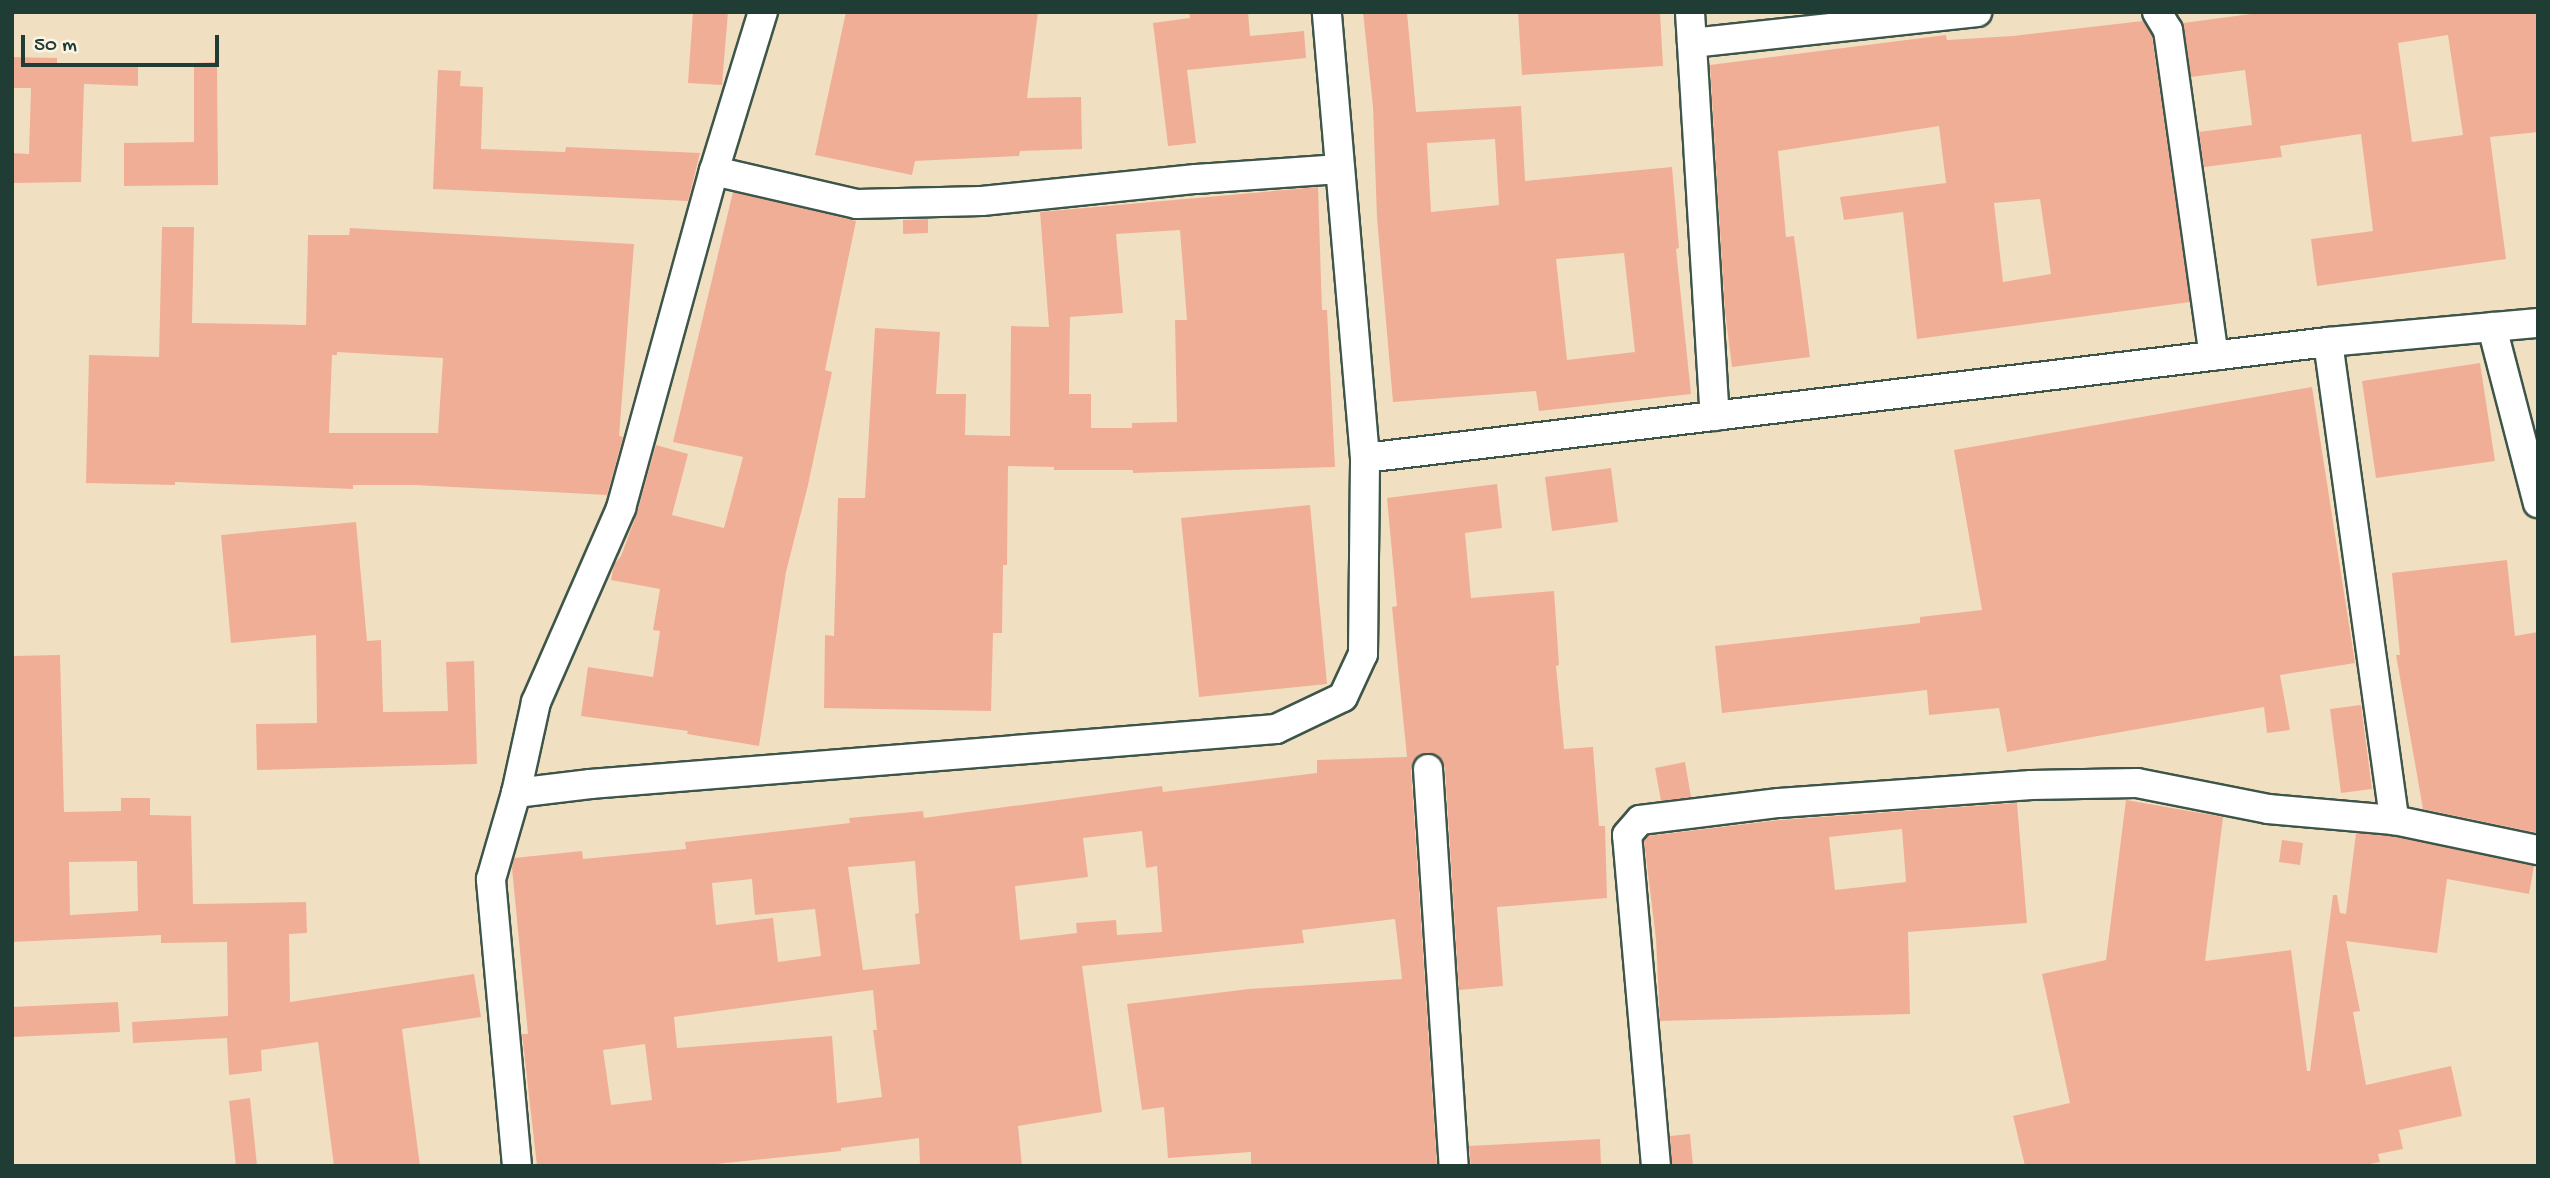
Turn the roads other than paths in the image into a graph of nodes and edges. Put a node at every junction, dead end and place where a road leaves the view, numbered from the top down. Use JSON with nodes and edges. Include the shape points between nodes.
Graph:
{"nodes":[{"id":1,"x":763,"y":12,"type":"edge"},
{"id":2,"x":1327,"y":12,"type":"edge"},
{"id":3,"x":1690,"y":12,"type":"edge"},
{"id":4,"x":1977,"y":12,"type":"edge"},
{"id":5,"x":2157,"y":12,"type":"edge"},
{"id":6,"x":1692,"y":43,"type":"junction"},
{"id":7,"x":1340,"y":169,"type":"junction"},
{"id":8,"x":713,"y":171,"type":"junction"},
{"id":9,"x":2538,"y":323,"type":"edge"},
{"id":10,"x":2492,"y":327,"type":"junction"},
{"id":11,"x":2328,"y":342,"type":"junction"},
{"id":12,"x":2214,"y":356,"type":"junction"},
{"id":13,"x":1715,"y":416,"type":"junction"},
{"id":14,"x":1365,"y":458,"type":"junction"},
{"id":15,"x":2538,"y":503,"type":"edge"},
{"id":16,"x":1428,"y":769,"type":"dead end"},
{"id":17,"x":516,"y":793,"type":"junction"},
{"id":18,"x":2394,"y":820,"type":"junction"},
{"id":19,"x":2538,"y":850,"type":"edge"},
{"id":20,"x":517,"y":1166,"type":"edge"},
{"id":21,"x":1454,"y":1166,"type":"edge"},
{"id":22,"x":1656,"y":1166,"type":"edge"}],
"edges":[{"from":1,"to":8,"type":"street"},
{"from":2,"to":7,"type":"street"},
{"from":3,"to":6,"type":"street"},
{"from":4,"to":6,"type":"street"},
{"from":5,"to":12,"type":"street","via":[[2168,30]]},
{"from":6,"to":13,"type":"street"},
{"from":7,"to":8,"type":"street","via":[[1196,178],[982,201],[857,204]]},
{"from":7,"to":14,"type":"street"},
{"from":8,"to":17,"type":"street","via":[[621,508],[537,702]]},
{"from":9,"to":10,"type":"street"},
{"from":10,"to":11,"type":"street"},
{"from":10,"to":15,"type":"street"},
{"from":11,"to":12,"type":"street"},
{"from":11,"to":18,"type":"street"},
{"from":12,"to":13,"type":"street"},
{"from":13,"to":14,"type":"street"},
{"from":14,"to":17,"type":"street","via":[[1363,654],[1343,696],[1276,729]]},
{"from":16,"to":21,"type":"street"},
{"from":17,"to":20,"type":"street","via":[[491,879]]},
{"from":18,"to":19,"type":"street"},
{"from":18,"to":22,"type":"street","via":[[2268,809],[2137,783],[2031,785],[1779,803],[1640,820],[1627,835]]}]}
